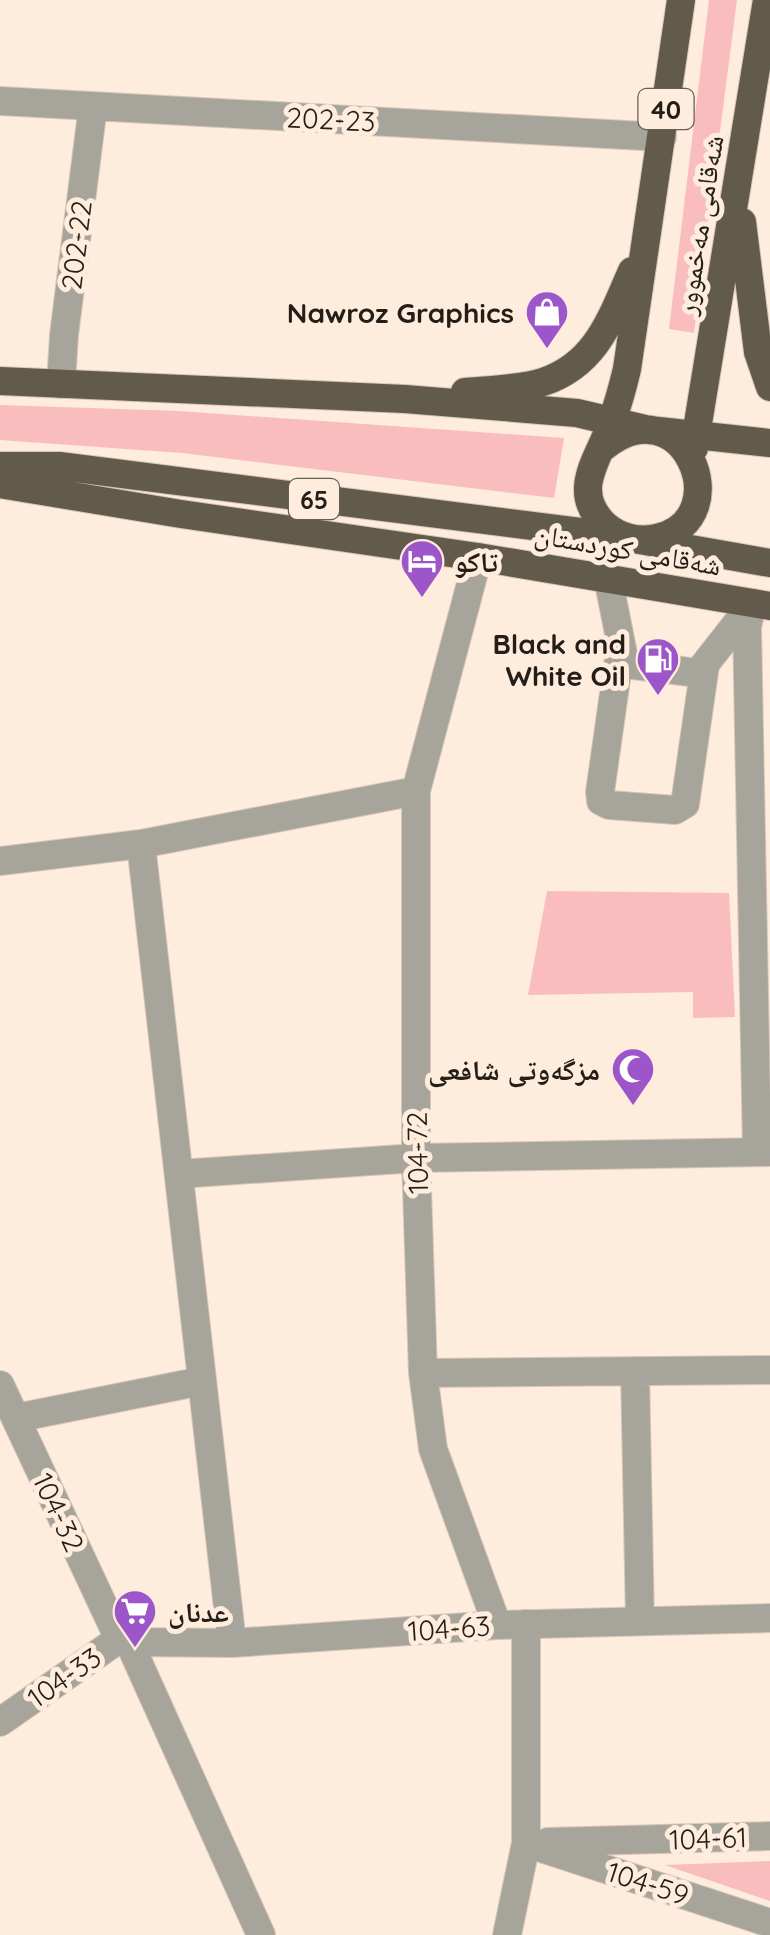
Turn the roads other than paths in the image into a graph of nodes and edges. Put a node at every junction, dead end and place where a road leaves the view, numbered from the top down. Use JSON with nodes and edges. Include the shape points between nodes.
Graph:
{"nodes":[{"id":1,"x":680,"y":0,"type":"edge"},
{"id":2,"x":768,"y":0,"type":"edge"},
{"id":3,"x":765,"y":55,"type":"edge"},
{"id":4,"x":0,"y":101,"type":"edge"},
{"id":5,"x":94,"y":106,"type":"junction"},
{"id":6,"x":662,"y":137,"type":"junction"},
{"id":7,"x":738,"y":190,"type":"junction"},
{"id":8,"x":646,"y":237,"type":"junction"},
{"id":9,"x":0,"y":381,"type":"edge"},
{"id":10,"x":61,"y":384,"type":"junction"},
{"id":11,"x":770,"y":387,"type":"edge"},
{"id":12,"x":406,"y":400,"type":"junction"},
{"id":13,"x":612,"y":422,"type":"junction"},
{"id":14,"x":649,"y":430,"type":"junction"},
{"id":15,"x":770,"y":443,"type":"edge"},
{"id":16,"x":695,"y":447,"type":"junction"},
{"id":17,"x":600,"y":450,"type":"junction"},
{"id":18,"x":0,"y":466,"type":"edge"},
{"id":19,"x":0,"y":484,"type":"edge"},
{"id":20,"x":628,"y":538,"type":"junction"},
{"id":21,"x":478,"y":557,"type":"junction"},
{"id":22,"x":770,"y":563,"type":"edge"},
{"id":23,"x":608,"y":578,"type":"junction"},
{"id":24,"x":762,"y":605,"type":"edge"},
{"id":25,"x":620,"y":644,"type":"junction"},
{"id":26,"x":704,"y":665,"type":"junction"},
{"id":27,"x":416,"y":791,"type":"junction"},
{"id":28,"x":141,"y":844,"type":"junction"},
{"id":29,"x":0,"y":860,"type":"edge"},
{"id":30,"x":764,"y":1152,"type":"edge"},
{"id":31,"x":416,"y":1158,"type":"junction"},
{"id":32,"x":178,"y":1174,"type":"junction"},
{"id":33,"x":770,"y":1370,"type":"edge"},
{"id":34,"x":635,"y":1372,"type":"junction"},
{"id":35,"x":424,"y":1373,"type":"junction"},
{"id":36,"x":202,"y":1380,"type":"junction"},
{"id":37,"x":0,"y":1384,"type":"edge"},
{"id":38,"x":16,"y":1418,"type":"junction"},
{"id":39,"x":770,"y":1618,"type":"edge"},
{"id":40,"x":640,"y":1621,"type":"junction"},
{"id":41,"x":526,"y":1624,"type":"junction"},
{"id":42,"x":497,"y":1625,"type":"junction"},
{"id":43,"x":124,"y":1640,"type":"junction"},
{"id":44,"x":232,"y":1643,"type":"junction"},
{"id":45,"x":0,"y":1722,"type":"edge"},
{"id":46,"x":770,"y":1836,"type":"edge"},
{"id":47,"x":526,"y":1843,"type":"junction"},
{"id":48,"x":770,"y":1923,"type":"edge"},
{"id":49,"x":261,"y":1935,"type":"edge"},
{"id":50,"x":507,"y":1935,"type":"edge"}],
"edges":[{"from":1,"to":6,"type":"highway","name":"شەقامی مەخموور","number":"40"},
{"from":2,"to":3,"type":"highway","name":"شەقامی مەخموور"},
{"from":3,"to":7,"type":"highway","name":"شەقامی مەخموور"},
{"from":4,"to":5,"type":"street","name":"202-23"},
{"from":5,"to":6,"type":"street","name":"202-23"},
{"from":5,"to":10,"type":"street","name":"202-22"},
{"from":6,"to":8,"type":"highway","name":"شەقامی مەخموور","number":"40"},
{"from":7,"to":11,"type":"highway","via":[[758,352]]},
{"from":7,"to":16,"type":"highway","name":"شەقامی مەخموور"},
{"from":8,"to":12,"type":"highway","via":[[596,346],[575,366],[542,383]]},
{"from":8,"to":13,"type":"highway","name":"شەقامی مەخموور","number":"40","via":[[627,369]]},
{"from":9,"to":10,"type":"highway"},
{"from":10,"to":12,"type":"highway"},
{"from":12,"to":13,"type":"highway","via":[[577,413]]},
{"from":13,"to":14,"type":"highway"},
{"from":13,"to":17,"type":"highway","name":"شەقامی مەخموور","number":"40"},
{"from":14,"to":16,"type":"highway"},
{"from":14,"to":17,"type":"highway","via":[[631,430]]},
{"from":15,"to":16,"type":"highway"},
{"from":16,"to":20,"type":"highway","name":"شەقامی مەخموور","via":[[698,495],[691,512],[664,536]]},
{"from":17,"to":20,"type":"highway","name":"شەقامی مەخموور","number":"40","via":[[591,466],[590,502],[598,518]]},
{"from":18,"to":20,"type":"highway","name":"شەقامی کوردستان","number":"65","via":[[59,466]]},
{"from":19,"to":21,"type":"highway","name":"شەقامی کوردستان","number":"65"},
{"from":20,"to":22,"type":"highway","name":"شەقامی کوردستان","number":"65"},
{"from":21,"to":23,"type":"highway","name":"شەقامی کوردستان","number":"65"},
{"from":21,"to":27,"type":"street","name":"104-72"},
{"from":23,"to":24,"type":"highway","name":"شەقامی کوردستان","number":"65"},
{"from":23,"to":25,"type":"street"},
{"from":24,"to":26,"type":"street"},
{"from":24,"to":30,"type":"street","via":[[747,626]]},
{"from":25,"to":26,"type":"street","via":[[625,664],[698,673]]},
{"from":25,"to":26,"type":"street","via":[[600,792],[609,805],[674,810],[686,804]]},
{"from":27,"to":28,"type":"street"},
{"from":27,"to":31,"type":"street","name":"104-72"},
{"from":28,"to":29,"type":"street"},
{"from":28,"to":32,"type":"street"},
{"from":30,"to":31,"type":"street"},
{"from":31,"to":32,"type":"street"},
{"from":31,"to":35,"type":"street","name":"104-72"},
{"from":32,"to":36,"type":"street"},
{"from":33,"to":34,"type":"street"},
{"from":34,"to":35,"type":"street"},
{"from":34,"to":40,"type":"street"},
{"from":35,"to":42,"type":"street","name":"104-72","via":[[433,1449]]},
{"from":36,"to":38,"type":"street"},
{"from":36,"to":44,"type":"street"},
{"from":37,"to":38,"type":"street","name":"104-32"},
{"from":38,"to":43,"type":"street","name":"104-32"},
{"from":39,"to":40,"type":"street","name":"104-63"},
{"from":40,"to":41,"type":"street","name":"104-63"},
{"from":41,"to":42,"type":"street","name":"104-63"},
{"from":41,"to":47,"type":"street"},
{"from":42,"to":44,"type":"street","name":"104-63"},
{"from":43,"to":44,"type":"street","name":"104-63"},
{"from":43,"to":45,"type":"street","name":"104-33"},
{"from":43,"to":49,"type":"street","name":"104-32"},
{"from":46,"to":47,"type":"street","name":"104-61"},
{"from":47,"to":48,"type":"street","name":"104-59"},
{"from":47,"to":50,"type":"street"}]}
